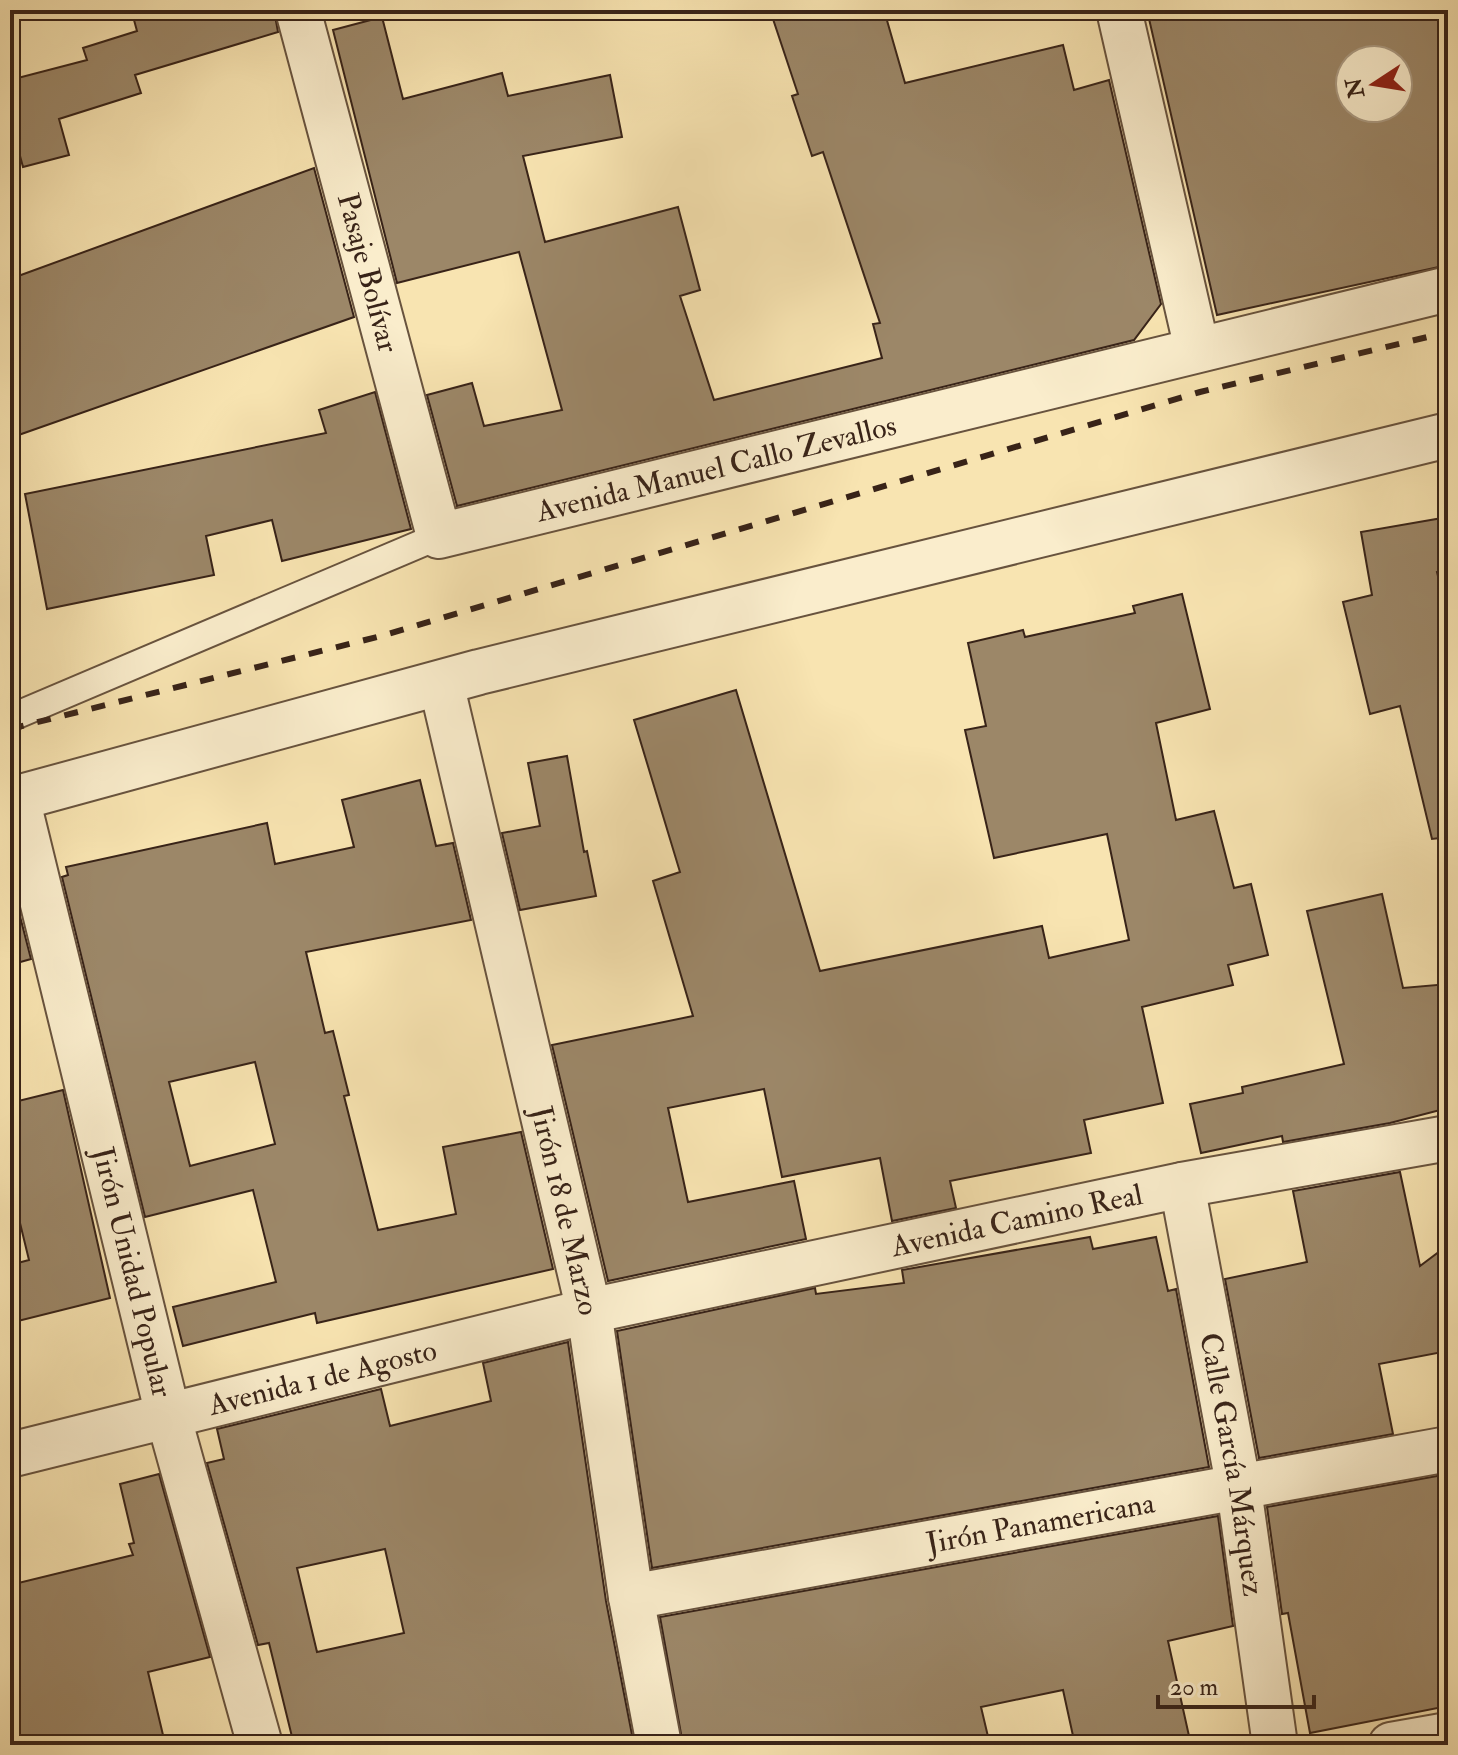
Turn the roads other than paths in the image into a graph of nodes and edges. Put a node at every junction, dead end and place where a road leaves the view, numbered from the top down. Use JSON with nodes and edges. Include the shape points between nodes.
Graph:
{"nodes":[{"id":1,"x":298,"y":10,"type":"edge"},
{"id":2,"x":1119,"y":10,"type":"edge"},
{"id":3,"x":1448,"y":289,"type":"edge"},
{"id":4,"x":1197,"y":349,"type":"junction"},
{"id":5,"x":1448,"y":435,"type":"edge"},
{"id":6,"x":439,"y":536,"type":"junction"},
{"id":7,"x":441,"y":683,"type":"junction"},
{"id":8,"x":10,"y":718,"type":"edge"},
{"id":9,"x":14,"y":799,"type":"edge"},
{"id":10,"x":1448,"y":1138,"type":"edge"},
{"id":11,"x":1182,"y":1185,"type":"junction"},
{"id":12,"x":589,"y":1311,"type":"junction"},
{"id":13,"x":168,"y":1415,"type":"junction"},
{"id":14,"x":1448,"y":1449,"type":"edge"},
{"id":15,"x":10,"y":1455,"type":"edge"},
{"id":16,"x":1239,"y":1489,"type":"junction"},
{"id":17,"x":631,"y":1597,"type":"junction"},
{"id":18,"x":1448,"y":1735,"type":"edge"},
{"id":19,"x":260,"y":1745,"type":"edge"},
{"id":20,"x":659,"y":1745,"type":"edge"},
{"id":21,"x":1275,"y":1745,"type":"edge"},
{"id":22,"x":1391,"y":1745,"type":"edge"}],
"edges":[{"from":1,"to":6,"type":"street","name":"Pasaje Bolívar"},
{"from":2,"to":4,"type":"street"},
{"from":3,"to":4,"type":"street","name":"Avenida Manuel Callo Zevallos"},
{"from":4,"to":6,"type":"street","name":"Avenida Manuel Callo Zevallos"},
{"from":5,"to":7,"type":"street"},
{"from":6,"to":8,"type":"lane","name":"Avenida Manuel Callo Zevallos"},
{"from":7,"to":9,"type":"street"},
{"from":7,"to":12,"type":"street","name":"Jirón 18 de Marzo"},
{"from":9,"to":13,"type":"street","name":"Jirón Unidad Popular"},
{"from":10,"to":11,"type":"street","name":"Avenida Camino Real"},
{"from":11,"to":12,"type":"street","name":"Avenida Camino Real"},
{"from":11,"to":16,"type":"street","name":"Calle García Márquez"},
{"from":12,"to":13,"type":"street","name":"Avenida 1 de Agosto"},
{"from":12,"to":17,"type":"street","name":"Jirón 18 de Marzo"},
{"from":13,"to":15,"type":"street","name":"Avenida 1 de Agosto"},
{"from":13,"to":19,"type":"street","name":"Jirón Unidad Popular"},
{"from":14,"to":16,"type":"street","name":"Jirón Panamericana"},
{"from":16,"to":17,"type":"street","name":"Jirón Panamericana"},
{"from":16,"to":21,"type":"street","name":"Calle García Márquez"},
{"from":17,"to":20,"type":"street","name":"Jirón 18 de Marzo"},
{"from":18,"to":22,"type":"street"}]}
